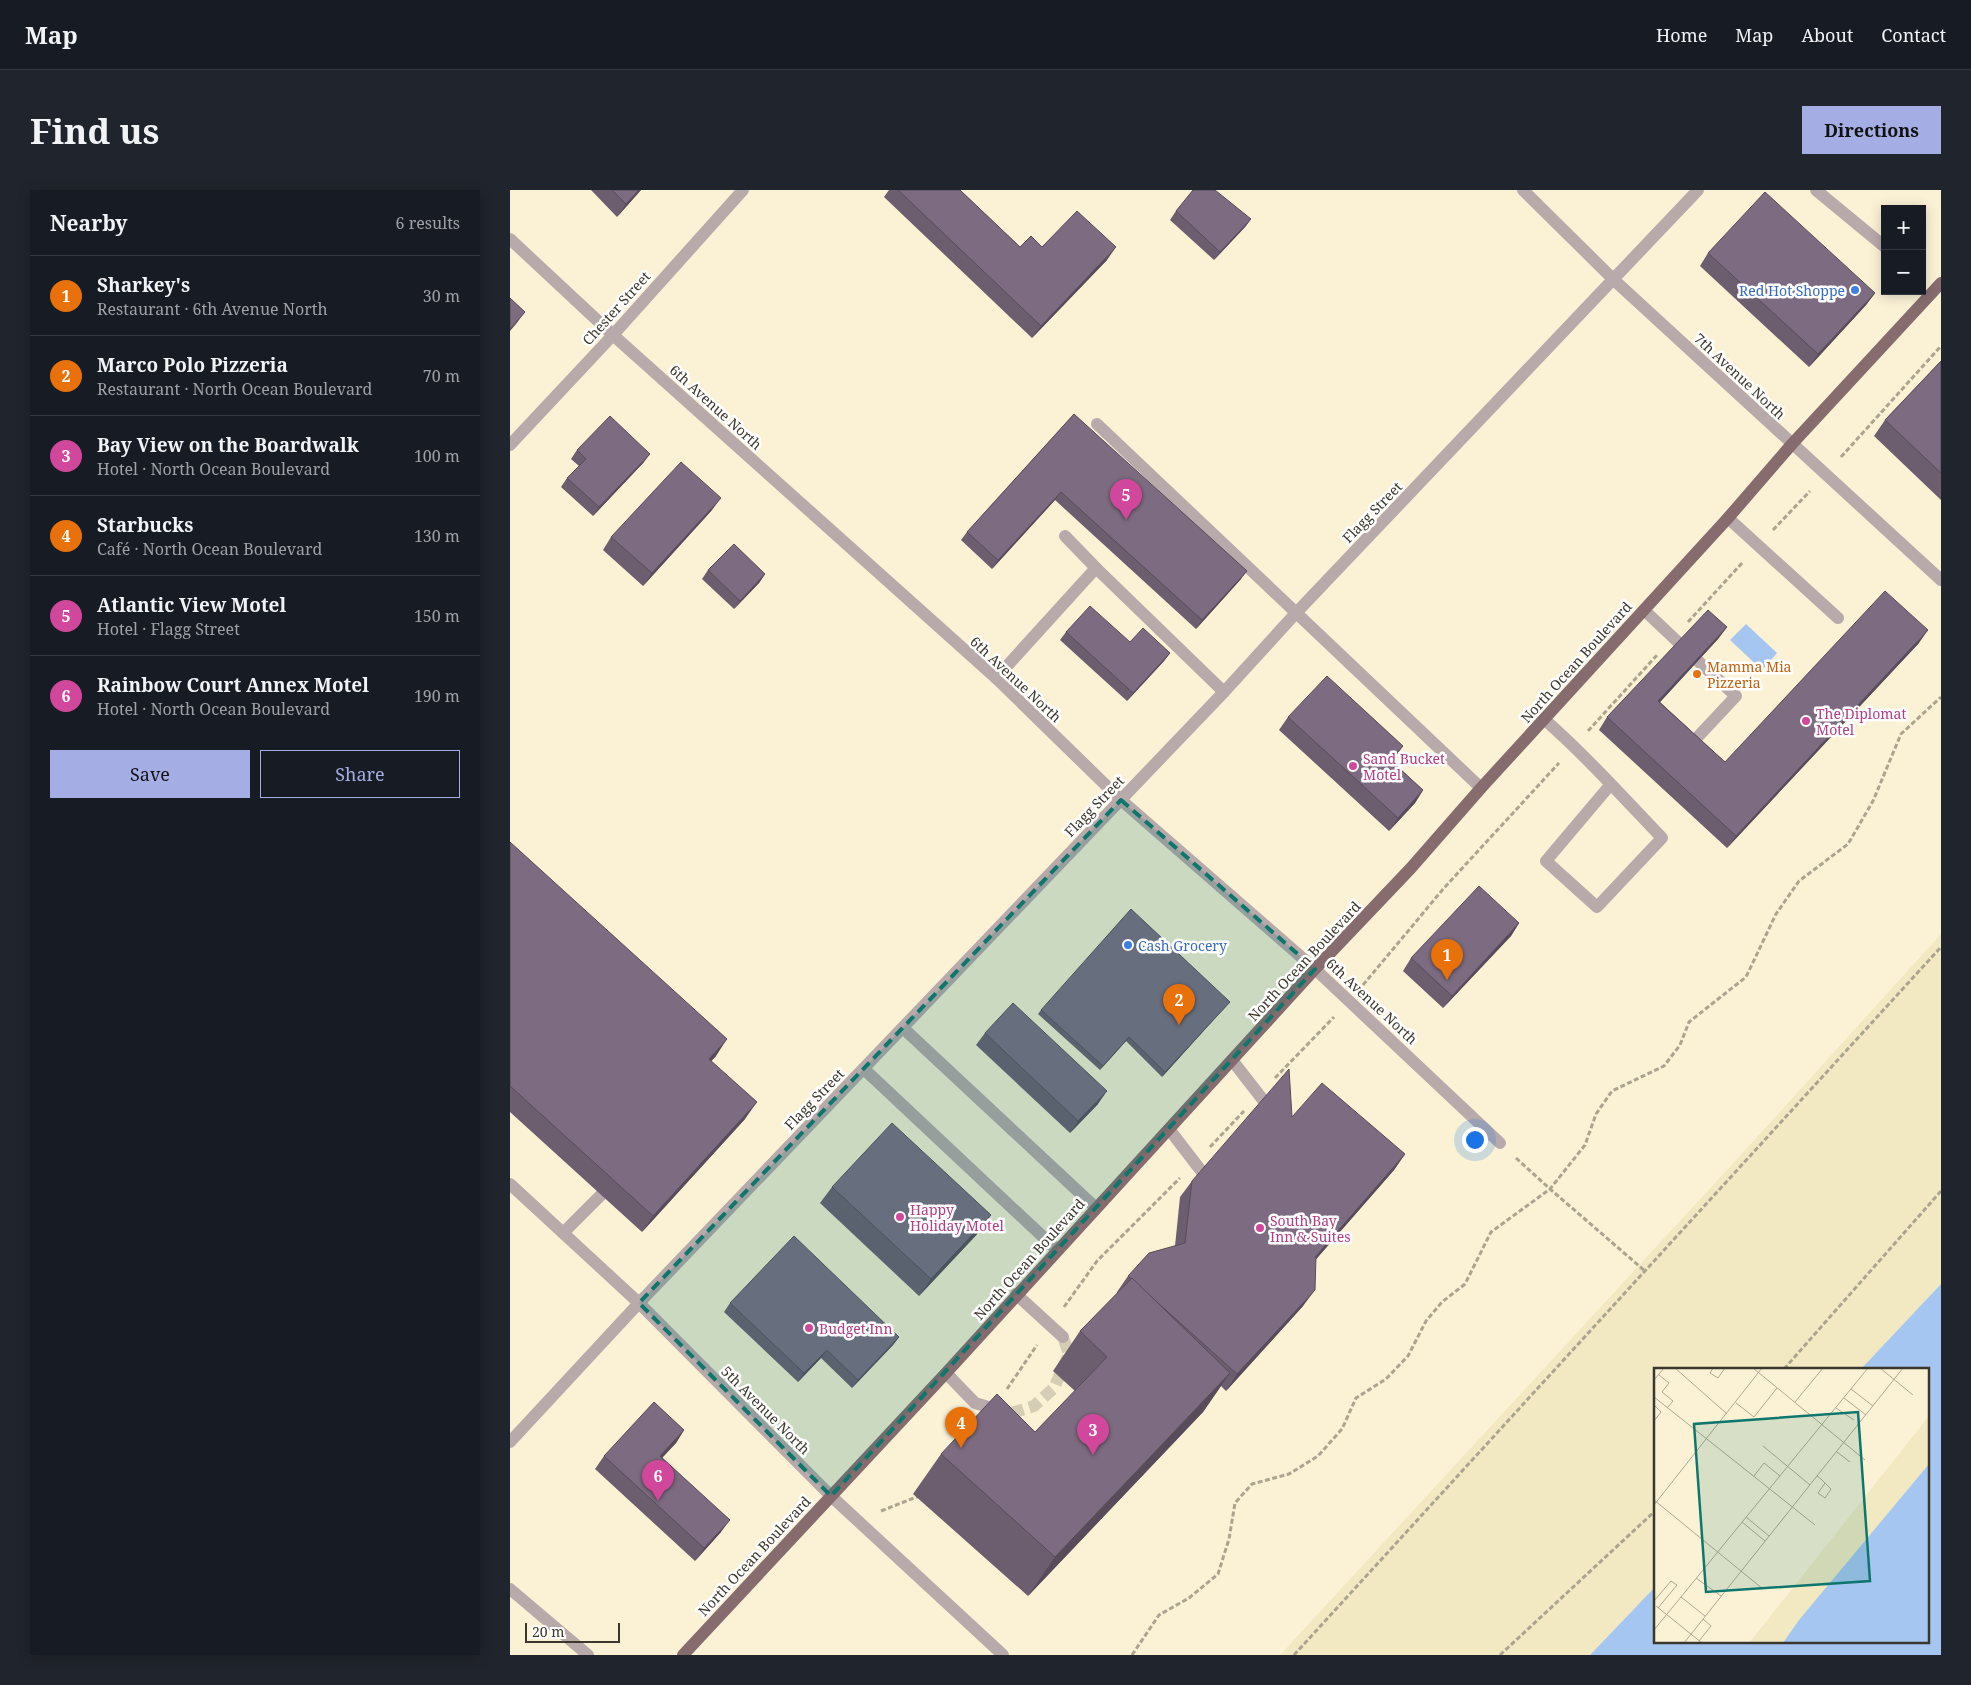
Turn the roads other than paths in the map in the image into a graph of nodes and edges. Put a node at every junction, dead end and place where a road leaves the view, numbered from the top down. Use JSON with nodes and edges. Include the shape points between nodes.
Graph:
{"nodes":[{"id":1,"x":743,"y":190,"type":"edge"},
{"id":2,"x":1523,"y":190,"type":"edge"},
{"id":3,"x":1698,"y":190,"type":"edge"},
{"id":4,"x":1816,"y":190,"type":"edge"},
{"id":5,"x":510,"y":238,"type":"edge"},
{"id":6,"x":1881,"y":244,"type":"edge"},
{"id":7,"x":1614,"y":280,"type":"junction"},
{"id":8,"x":1941,"y":283,"type":"edge"},
{"id":9,"x":613,"y":335,"type":"junction"},
{"id":10,"x":1097,"y":424,"type":"dead end"},
{"id":11,"x":1792,"y":444,"type":"junction"},
{"id":12,"x":510,"y":445,"type":"edge"},
{"id":13,"x":1728,"y":518,"type":"junction"},
{"id":14,"x":1065,"y":536,"type":"dead end"},
{"id":15,"x":1096,"y":568,"type":"junction"},
{"id":16,"x":1941,"y":580,"type":"edge"},
{"id":17,"x":1644,"y":610,"type":"junction"},
{"id":18,"x":1296,"y":613,"type":"junction"},
{"id":19,"x":1838,"y":618,"type":"dead end"},
{"id":20,"x":1676,"y":641,"type":"edge"},
{"id":21,"x":1698,"y":661,"type":"edge"},
{"id":22,"x":996,"y":678,"type":"junction"},
{"id":23,"x":1224,"y":692,"type":"junction"},
{"id":24,"x":1544,"y":720,"type":"junction"},
{"id":25,"x":1693,"y":742,"type":"edge"},
{"id":26,"x":1611,"y":784,"type":"junction"},
{"id":27,"x":1481,"y":788,"type":"junction"},
{"id":28,"x":1121,"y":800,"type":"junction"},
{"id":29,"x":1315,"y":969,"type":"junction"},
{"id":30,"x":903,"y":1028,"type":"junction"},
{"id":31,"x":1232,"y":1060,"type":"junction"},
{"id":32,"x":864,"y":1069,"type":"junction"},
{"id":33,"x":1261,"y":1097,"type":"road end"},
{"id":34,"x":1169,"y":1129,"type":"junction"},
{"id":35,"x":1500,"y":1143,"type":"road end"},
{"id":36,"x":1198,"y":1168,"type":"road end"},
{"id":37,"x":510,"y":1184,"type":"edge"},
{"id":38,"x":601,"y":1195,"type":"edge"},
{"id":39,"x":1096,"y":1208,"type":"junction"},
{"id":40,"x":563,"y":1233,"type":"junction"},
{"id":41,"x":1057,"y":1250,"type":"junction"},
{"id":42,"x":1016,"y":1294,"type":"junction"},
{"id":43,"x":639,"y":1303,"type":"junction"},
{"id":44,"x":1063,"y":1337,"type":"tunnel mouth"},
{"id":45,"x":946,"y":1373,"type":"junction"},
{"id":46,"x":1012,"y":1414,"type":"tunnel mouth"},
{"id":47,"x":510,"y":1442,"type":"edge"},
{"id":48,"x":831,"y":1496,"type":"junction"},
{"id":49,"x":510,"y":1589,"type":"edge"},
{"id":50,"x":588,"y":1655,"type":"edge"},
{"id":51,"x":683,"y":1655,"type":"edge"},
{"id":52,"x":1004,"y":1655,"type":"edge"}],
"edges":[{"from":1,"to":9,"type":"street","name":"Chester Street"},
{"from":2,"to":7,"type":"street","name":"7th Avenue North"},
{"from":3,"to":7,"type":"street","name":"Flagg Street"},
{"from":4,"to":6,"type":"street"},
{"from":5,"to":9,"type":"street","name":"6th Avenue North"},
{"from":7,"to":11,"type":"street","name":"7th Avenue North"},
{"from":7,"to":18,"type":"street","name":"Flagg Street"},
{"from":8,"to":11,"type":"main road","name":"North Ocean Boulevard"},
{"from":9,"to":12,"type":"street","name":"Chester Street"},
{"from":9,"to":22,"type":"street","name":"6th Avenue North"},
{"from":10,"to":18,"type":"street"},
{"from":11,"to":13,"type":"main road","name":"North Ocean Boulevard"},
{"from":11,"to":16,"type":"street","name":"7th Avenue North"},
{"from":13,"to":17,"type":"main road","name":"North Ocean Boulevard"},
{"from":13,"to":19,"type":"street"},
{"from":14,"to":15,"type":"street"},
{"from":15,"to":22,"type":"street"},
{"from":15,"to":23,"type":"street"},
{"from":17,"to":20,"type":"street"},
{"from":17,"to":24,"type":"main road","name":"North Ocean Boulevard"},
{"from":18,"to":23,"type":"street","name":"Flagg Street"},
{"from":18,"to":27,"type":"street"},
{"from":21,"to":25,"type":"street","via":[[1736,696]]},
{"from":22,"to":28,"type":"street","name":"6th Avenue North"},
{"from":23,"to":28,"type":"street","name":"Flagg Street"},
{"from":24,"to":26,"type":"street"},
{"from":24,"to":27,"type":"main road","name":"North Ocean Boulevard"},
{"from":26,"to":26,"type":"street","via":[[1662,838],[1596,907],[1546,861]]},
{"from":27,"to":29,"type":"main road","name":"North Ocean Boulevard"},
{"from":28,"to":29,"type":"street","name":"6th Avenue North"},
{"from":28,"to":30,"type":"street","name":"Flagg Street"},
{"from":29,"to":31,"type":"main road","name":"North Ocean Boulevard"},
{"from":29,"to":35,"type":"street","name":"6th Avenue North"},
{"from":30,"to":32,"type":"street","name":"Flagg Street"},
{"from":30,"to":39,"type":"street"},
{"from":31,"to":33,"type":"street"},
{"from":31,"to":34,"type":"main road","name":"North Ocean Boulevard"},
{"from":32,"to":41,"type":"street"},
{"from":32,"to":43,"type":"street","name":"Flagg Street"},
{"from":34,"to":36,"type":"street"},
{"from":34,"to":39,"type":"main road","name":"North Ocean Boulevard"},
{"from":37,"to":40,"type":"street","name":"5th Avenue North"},
{"from":38,"to":40,"type":"street"},
{"from":39,"to":41,"type":"main road","name":"North Ocean Boulevard"},
{"from":40,"to":43,"type":"street","name":"5th Avenue North"},
{"from":41,"to":42,"type":"main road","name":"North Ocean Boulevard"},
{"from":42,"to":44,"type":"street"},
{"from":42,"to":45,"type":"main road","name":"North Ocean Boulevard"},
{"from":43,"to":47,"type":"street","name":"Flagg Street"},
{"from":43,"to":48,"type":"street","name":"5th Avenue North"},
{"from":45,"to":46,"type":"street","via":[[975,1403]]},
{"from":45,"to":48,"type":"main road","name":"North Ocean Boulevard"},
{"from":48,"to":51,"type":"main road","name":"North Ocean Boulevard"},
{"from":48,"to":52,"type":"street","name":"5th Avenue North"},
{"from":49,"to":50,"type":"street"}]}
